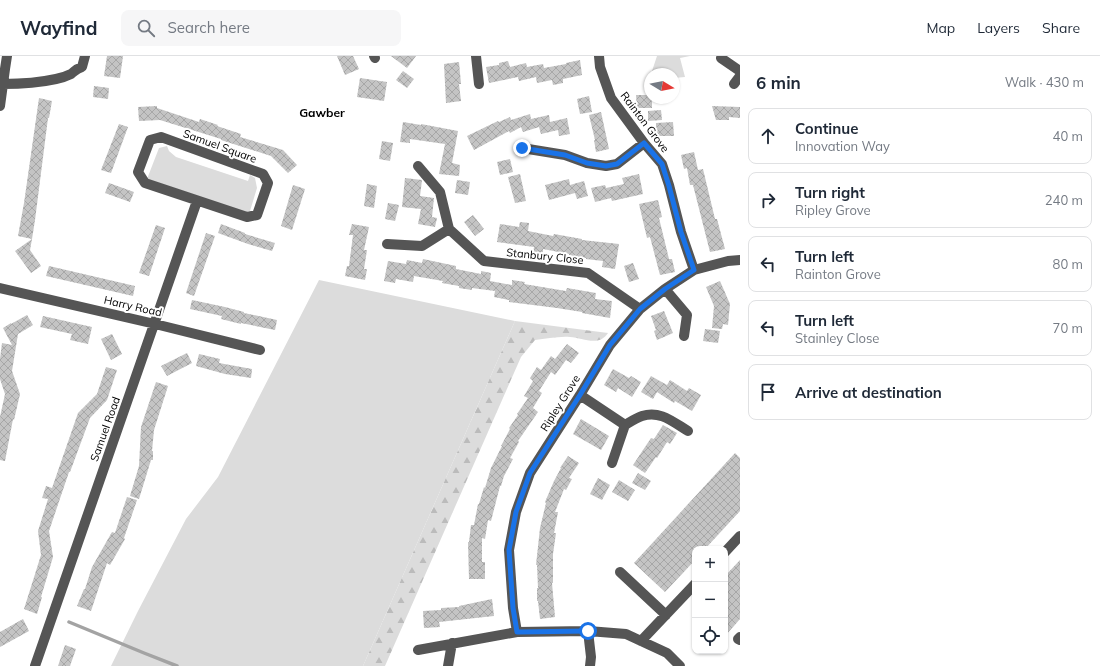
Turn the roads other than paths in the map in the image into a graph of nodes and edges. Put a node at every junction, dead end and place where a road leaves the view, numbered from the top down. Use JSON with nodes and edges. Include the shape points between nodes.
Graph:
{"nodes":[{"id":1,"x":8,"y":56,"type":"edge"},
{"id":2,"x":85,"y":56,"type":"edge"},
{"id":3,"x":476,"y":56,"type":"edge"},
{"id":4,"x":599,"y":56,"type":"edge"},
{"id":5,"x":721,"y":58,"type":"dead end"},
{"id":6,"x":740,"y":71,"type":"edge"},
{"id":7,"x":3,"y":84,"type":"junction"},
{"id":8,"x":479,"y":84,"type":"dead end"},
{"id":9,"x":0,"y":106,"type":"edge"},
{"id":10,"x":644,"y":143,"type":"junction"},
{"id":11,"x":522,"y":148,"type":"dead end"},
{"id":12,"x":418,"y":166,"type":"dead end"},
{"id":13,"x":197,"y":201,"type":"junction"},
{"id":14,"x":448,"y":229,"type":"junction"},
{"id":15,"x":387,"y":244,"type":"dead end"},
{"id":16,"x":740,"y":260,"type":"edge"},
{"id":17,"x":694,"y":270,"type":"junction"},
{"id":18,"x":0,"y":288,"type":"edge"},
{"id":19,"x":665,"y":289,"type":"junction"},
{"id":20,"x":640,"y":309,"type":"junction"},
{"id":21,"x":155,"y":324,"type":"junction"},
{"id":22,"x":684,"y":336,"type":"dead end"},
{"id":23,"x":260,"y":350,"type":"dead end"},
{"id":24,"x":580,"y":395,"type":"junction"},
{"id":25,"x":625,"y":425,"type":"junction"},
{"id":26,"x":688,"y":431,"type":"dead end"},
{"id":27,"x":612,"y":463,"type":"dead end"},
{"id":28,"x":740,"y":536,"type":"edge"},
{"id":29,"x":728,"y":549,"type":"edge"},
{"id":30,"x":620,"y":572,"type":"dead end"},
{"id":31,"x":692,"y":587,"type":"edge"},
{"id":32,"x":666,"y":615,"type":"junction"},
{"id":33,"x":588,"y":631,"type":"junction"},
{"id":34,"x":517,"y":632,"type":"junction"},
{"id":35,"x":740,"y":637,"type":"edge"},
{"id":36,"x":740,"y":640,"type":"edge"},
{"id":37,"x":641,"y":641,"type":"junction"},
{"id":38,"x":452,"y":643,"type":"junction"},
{"id":39,"x":418,"y":650,"type":"dead end"},
{"id":40,"x":35,"y":666,"type":"edge"},
{"id":41,"x":448,"y":666,"type":"edge"},
{"id":42,"x":590,"y":666,"type":"edge"},
{"id":43,"x":680,"y":666,"type":"edge"}],
"edges":[{"from":1,"to":7,"type":"street"},
{"from":2,"to":7,"type":"street","via":[[82,67],[61,78],[26,84]]},
{"from":3,"to":8,"type":"street"},
{"from":4,"to":10,"type":"street","name":"Rainton Grove","via":[[600,67],[611,98]]},
{"from":5,"to":6,"type":"street"},
{"from":7,"to":9,"type":"street"},
{"from":10,"to":11,"type":"street","via":[[617,164],[606,166],[587,163],[565,155]]},
{"from":10,"to":17,"type":"street","name":"Rainton Grove","via":[[662,164]]},
{"from":12,"to":14,"type":"street","via":[[440,192]]},
{"from":13,"to":13,"type":"street","name":"Samuel Square","via":[[145,183],[138,172],[150,140],[161,137],[263,174],[268,182],[257,215],[247,218]]},
{"from":13,"to":21,"type":"street","name":"Samuel Road"},
{"from":14,"to":15,"type":"street","via":[[422,246]]},
{"from":14,"to":20,"type":"street","name":"Stanbury Close","via":[[484,261],[588,273]]},
{"from":16,"to":17,"type":"street","name":"Ripley Grove"},
{"from":17,"to":19,"type":"street","name":"Ripley Grove"},
{"from":18,"to":21,"type":"street","name":"Harry Road"},
{"from":19,"to":20,"type":"street","name":"Ripley Grove"},
{"from":19,"to":22,"type":"street","via":[[687,315]]},
{"from":20,"to":24,"type":"street","name":"Ripley Grove","via":[[610,345]]},
{"from":21,"to":23,"type":"street","name":"Harry Road"},
{"from":21,"to":40,"type":"street","name":"Samuel Road"},
{"from":24,"to":25,"type":"street"},
{"from":24,"to":34,"type":"street","name":"Ripley Grove","via":[[530,473],[516,512],[509,550]]},
{"from":25,"to":26,"type":"street","via":[[641,416],[652,414],[661,415]]},
{"from":25,"to":27,"type":"street"},
{"from":28,"to":29,"type":"street"},
{"from":30,"to":32,"type":"street"},
{"from":31,"to":32,"type":"street"},
{"from":32,"to":37,"type":"street"},
{"from":33,"to":34,"type":"street"},
{"from":33,"to":37,"type":"street","via":[[626,634]]},
{"from":33,"to":42,"type":"street"},
{"from":34,"to":38,"type":"street"},
{"from":35,"to":36,"type":"street"},
{"from":37,"to":43,"type":"street","via":[[667,653]]},
{"from":38,"to":39,"type":"street"},
{"from":38,"to":41,"type":"street"}]}
